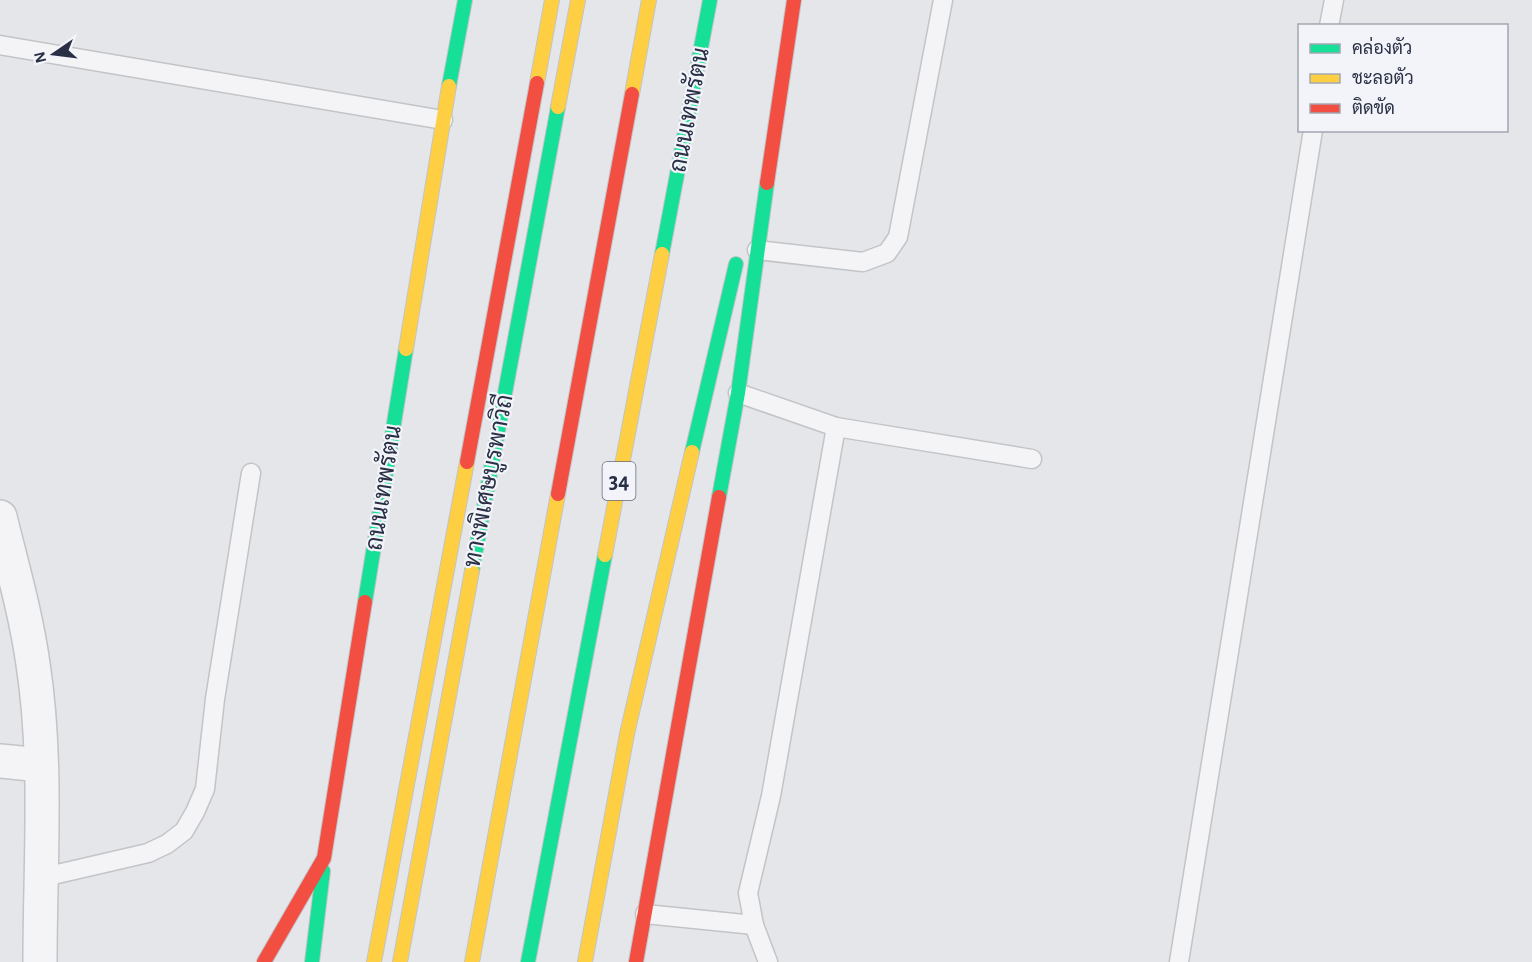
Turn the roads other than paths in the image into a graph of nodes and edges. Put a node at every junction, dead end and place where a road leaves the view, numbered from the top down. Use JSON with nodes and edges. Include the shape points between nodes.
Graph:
{"nodes":[{"id":1,"x":465,"y":0,"type":"edge"},
{"id":2,"x":552,"y":0,"type":"edge"},
{"id":3,"x":578,"y":0,"type":"edge"},
{"id":4,"x":649,"y":0,"type":"edge"},
{"id":5,"x":710,"y":0,"type":"edge"},
{"id":6,"x":794,"y":0,"type":"edge"},
{"id":7,"x":943,"y":0,"type":"edge"},
{"id":8,"x":1334,"y":0,"type":"edge"},
{"id":9,"x":1329,"y":24,"type":"edge"},
{"id":10,"x":0,"y":45,"type":"edge"},
{"id":11,"x":784,"y":58,"type":"junction"},
{"id":12,"x":443,"y":120,"type":"junction"},
{"id":13,"x":1312,"y":132,"type":"edge"},
{"id":14,"x":749,"y":210,"type":"dead end"},
{"id":15,"x":749,"y":247,"type":"junction"},
{"id":16,"x":738,"y":393,"type":"junction"},
{"id":17,"x":836,"y":427,"type":"junction"},
{"id":18,"x":1032,"y":459,"type":"dead end"},
{"id":19,"x":251,"y":473,"type":"dead end"},
{"id":20,"x":0,"y":517,"type":"edge"},
{"id":21,"x":0,"y":761,"type":"edge"},
{"id":22,"x":42,"y":765,"type":"junction"},
{"id":23,"x":324,"y":858,"type":"junction"},
{"id":24,"x":40,"y":878,"type":"junction"},
{"id":25,"x":645,"y":914,"type":"junction"},
{"id":26,"x":754,"y":925,"type":"junction"},
{"id":27,"x":40,"y":962,"type":"edge"},
{"id":28,"x":264,"y":962,"type":"edge"},
{"id":29,"x":312,"y":962,"type":"edge"},
{"id":30,"x":374,"y":962,"type":"edge"},
{"id":31,"x":400,"y":962,"type":"edge"},
{"id":32,"x":472,"y":962,"type":"edge"},
{"id":33,"x":528,"y":962,"type":"edge"},
{"id":34,"x":585,"y":962,"type":"edge"},
{"id":35,"x":636,"y":962,"type":"edge"},
{"id":36,"x":768,"y":962,"type":"edge"},
{"id":37,"x":1179,"y":962,"type":"edge"}],
"edges":[{"from":1,"to":12,"type":"main road","name":"ถนนเทพรัตน"},
{"from":2,"to":30,"type":"main road"},
{"from":3,"to":31,"type":"main road","name":"ทางพิเศษบูรพาวิถี"},
{"from":4,"to":32,"type":"main road"},
{"from":5,"to":33,"type":"main road","name":"ถนนเทพรัตน","number":"34"},
{"from":6,"to":11,"type":"main road"},
{"from":7,"to":15,"type":"lane","via":[[898,237],[887,253],[863,262]]},
{"from":8,"to":9,"type":"lane"},
{"from":10,"to":12,"type":"lane"},
{"from":11,"to":14,"type":"main road"},
{"from":11,"to":15,"type":"main road"},
{"from":12,"to":23,"type":"main road","name":"ถนนเทพรัตน"},
{"from":13,"to":37,"type":"lane"},
{"from":15,"to":16,"type":"main road"},
{"from":15,"to":34,"type":"main road","via":[[627,734]]},
{"from":16,"to":17,"type":"lane"},
{"from":16,"to":25,"type":"main road"},
{"from":17,"to":18,"type":"lane"},
{"from":17,"to":26,"type":"lane","via":[[771,796],[748,893]]},
{"from":19,"to":24,"type":"lane","via":[[215,699],[205,789],[195,812],[184,831],[148,853]]},
{"from":20,"to":22,"type":"street","via":[[21,594],[34,666]]},
{"from":21,"to":22,"type":"street"},
{"from":22,"to":24,"type":"street"},
{"from":23,"to":28,"type":"main road","name":"ถนนเทพรัตน"},
{"from":23,"to":29,"type":"main road"},
{"from":24,"to":27,"type":"street"},
{"from":25,"to":26,"type":"lane"},
{"from":25,"to":35,"type":"main road"},
{"from":26,"to":36,"type":"lane"}]}
